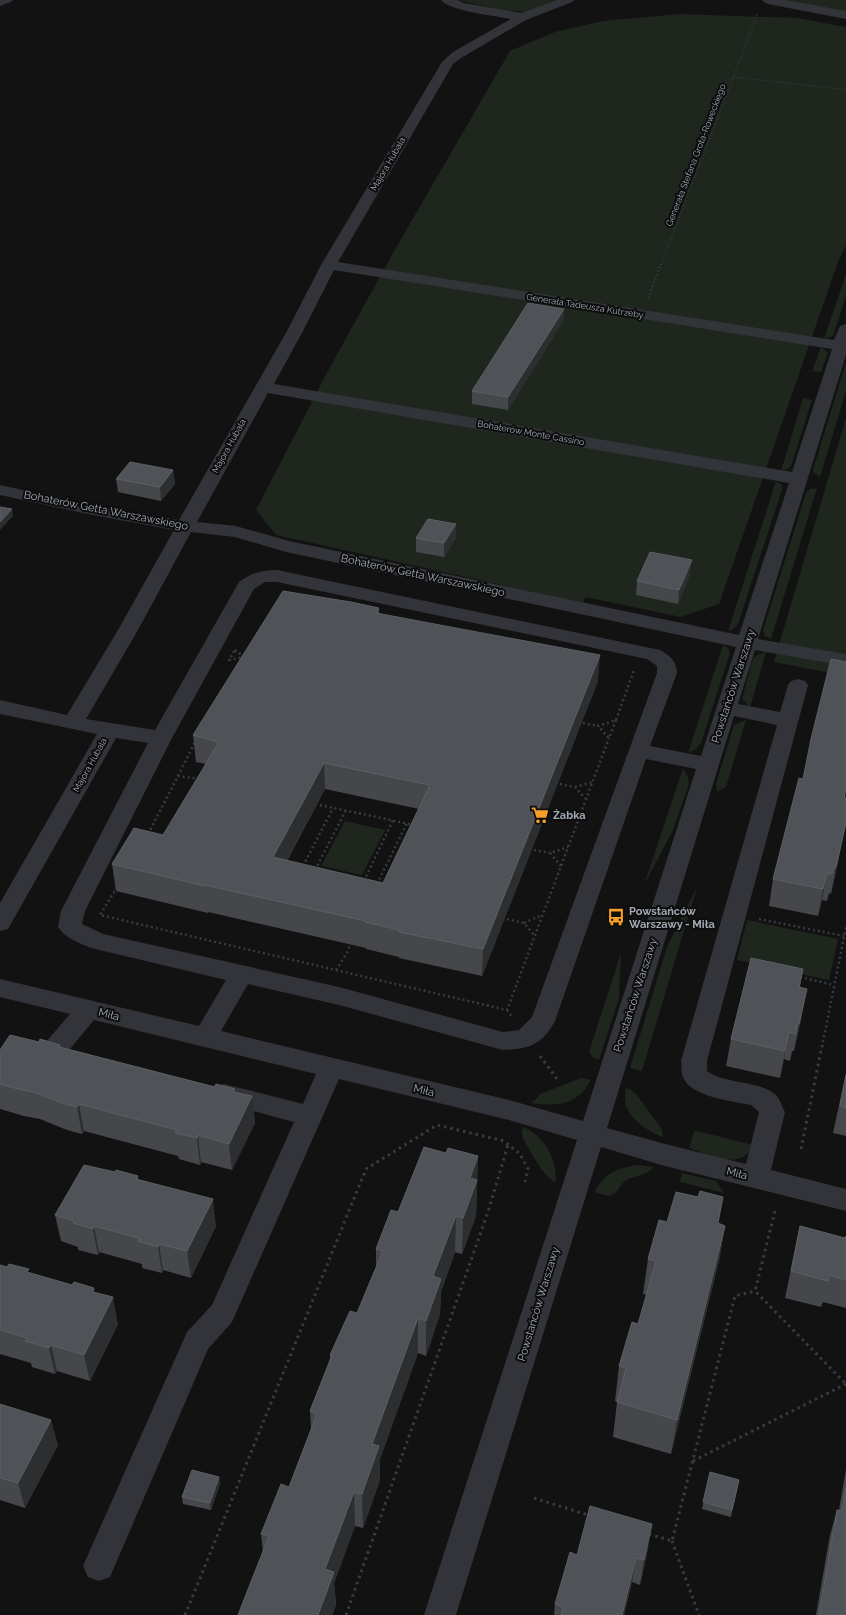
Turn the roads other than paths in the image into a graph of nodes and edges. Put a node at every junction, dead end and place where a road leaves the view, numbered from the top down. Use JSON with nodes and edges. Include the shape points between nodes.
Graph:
{"nodes":[{"id":1,"x":7,"y":0,"type":"edge"},
{"id":2,"x":448,"y":0,"type":"edge"},
{"id":3,"x":568,"y":0,"type":"edge"},
{"id":4,"x":768,"y":0,"type":"edge"},
{"id":5,"x":0,"y":2,"type":"edge"},
{"id":6,"x":846,"y":15,"type":"edge"},
{"id":7,"x":522,"y":17,"type":"junction"},
{"id":8,"x":329,"y":265,"type":"junction"},
{"id":9,"x":846,"y":329,"type":"edge"},
{"id":10,"x":840,"y":346,"type":"junction"},
{"id":11,"x":263,"y":387,"type":"junction"},
{"id":12,"x":799,"y":479,"type":"junction"},
{"id":13,"x":0,"y":490,"type":"edge"},
{"id":14,"x":185,"y":526,"type":"junction"},
{"id":15,"x":748,"y":642,"type":"junction"},
{"id":16,"x":846,"y":660,"type":"edge"},
{"id":17,"x":798,"y":686,"type":"dead end"},
{"id":18,"x":0,"y":707,"type":"edge"},
{"id":19,"x":727,"y":708,"type":"junction"},
{"id":20,"x":787,"y":720,"type":"junction"},
{"id":21,"x":73,"y":722,"type":"junction"},
{"id":22,"x":110,"y":730,"type":"junction"},
{"id":23,"x":161,"y":738,"type":"junction"},
{"id":24,"x":638,"y":751,"type":"junction"},
{"id":25,"x":708,"y":764,"type":"junction"},
{"id":26,"x":0,"y":923,"type":"edge"},
{"id":27,"x":242,"y":974,"type":"junction"},
{"id":28,"x":0,"y":988,"type":"edge"},
{"id":29,"x":90,"y":1009,"type":"junction"},
{"id":30,"x":205,"y":1037,"type":"junction"},
{"id":31,"x":55,"y":1049,"type":"edge"},
{"id":32,"x":332,"y":1068,"type":"junction"},
{"id":33,"x":202,"y":1088,"type":"edge"},
{"id":34,"x":310,"y":1116,"type":"junction"},
{"id":35,"x":592,"y":1134,"type":"junction"},
{"id":36,"x":756,"y":1178,"type":"junction"},
{"id":37,"x":846,"y":1200,"type":"edge"},
{"id":38,"x":99,"y":1566,"type":"dead end"},
{"id":39,"x":440,"y":1615,"type":"edge"}],
"edges":[{"from":1,"to":5,"type":"street"},
{"from":2,"to":7,"type":"street","via":[[461,6]]},
{"from":3,"to":7,"type":"street","name":"Majora Hubala"},
{"from":4,"to":6,"type":"street"},
{"from":7,"to":8,"type":"street","name":"Majora Hubala","via":[[448,62]]},
{"from":8,"to":10,"type":"street","name":"Generała Tadeusza Kutrzeby"},
{"from":8,"to":11,"type":"street","name":"Majora Hubala"},
{"from":9,"to":10,"type":"street","name":"Powstańców Warszawy"},
{"from":10,"to":12,"type":"street","name":"Powstańców Warszawy"},
{"from":11,"to":12,"type":"street","name":"Bohaterów Monte Cassino"},
{"from":11,"to":14,"type":"street","name":"Majora Hubala"},
{"from":12,"to":15,"type":"street","name":"Powstańców Warszawy"},
{"from":13,"to":14,"type":"street","name":"Bohaterów Getta Warszawskiego"},
{"from":14,"to":15,"type":"street","name":"Bohaterów Getta Warszawskiego","via":[[236,532],[286,546]]},
{"from":14,"to":21,"type":"street","name":"Majora Hubala","via":[[128,630]]},
{"from":15,"to":16,"type":"street","name":"Bohaterów Getta Warszawskiego"},
{"from":15,"to":19,"type":"street","name":"Powstańców Warszawy"},
{"from":17,"to":20,"type":"street"},
{"from":18,"to":21,"type":"street"},
{"from":19,"to":20,"type":"street"},
{"from":19,"to":25,"type":"street","name":"Powstańców Warszawy"},
{"from":20,"to":36,"type":"street","via":[[694,1061],[695,1076],[709,1086],[758,1098],[767,1103],[772,1112]]},
{"from":21,"to":22,"type":"street","name":"Majora Hubala"},
{"from":22,"to":23,"type":"street"},
{"from":22,"to":26,"type":"street","name":"Majora Hubala"},
{"from":23,"to":24,"type":"street","via":[[246,586],[256,578],[277,576],[653,654],[667,665],[666,673]]},
{"from":23,"to":27,"type":"street","via":[[73,911],[70,927],[99,942]]},
{"from":24,"to":25,"type":"street"},
{"from":24,"to":27,"type":"street","via":[[543,1021],[533,1035],[520,1040],[503,1041],[339,996]]},
{"from":25,"to":35,"type":"street","name":"Powstańców Warszawy"},
{"from":27,"to":30,"type":"street"},
{"from":28,"to":29,"type":"street","name":"Miła"},
{"from":29,"to":30,"type":"street","name":"Miła"},
{"from":29,"to":31,"type":"street"},
{"from":30,"to":32,"type":"street","name":"Miła"},
{"from":32,"to":34,"type":"street"},
{"from":32,"to":35,"type":"street","name":"Miła","via":[[516,1112]]},
{"from":33,"to":34,"type":"street"},
{"from":34,"to":38,"type":"street","via":[[222,1313],[197,1341]]},
{"from":35,"to":36,"type":"street","name":"Miła"},
{"from":35,"to":39,"type":"street","name":"Powstańców Warszawy"},
{"from":36,"to":37,"type":"street","name":"Miła"}]}
